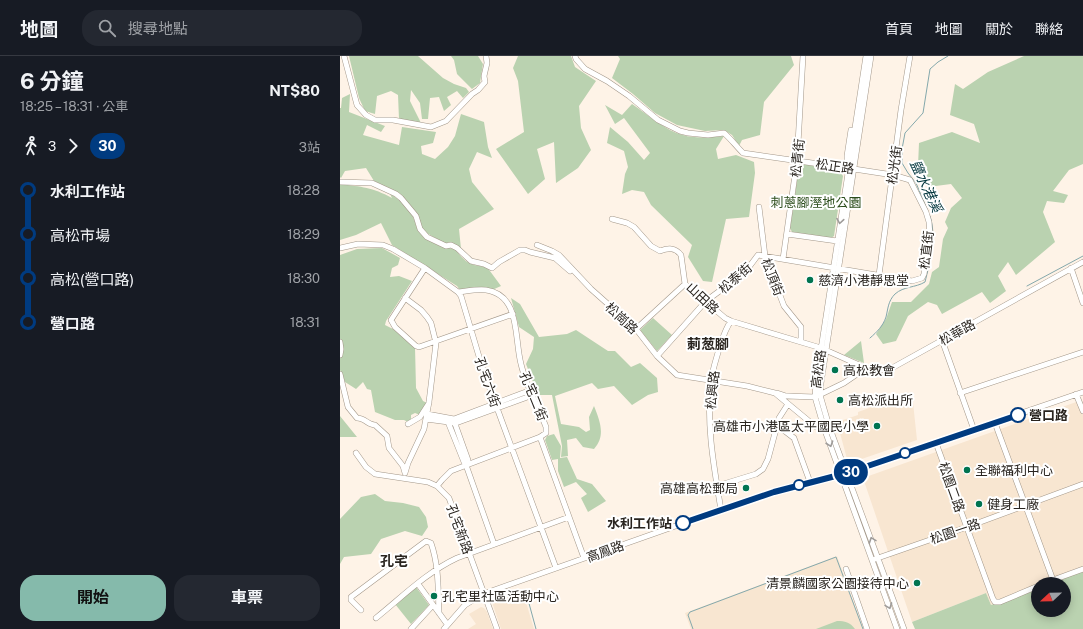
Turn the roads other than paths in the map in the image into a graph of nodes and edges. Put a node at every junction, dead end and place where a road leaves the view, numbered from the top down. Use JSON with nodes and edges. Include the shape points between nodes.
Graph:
{"nodes":[{"id":1,"x":344,"y":56,"type":"edge"},
{"id":2,"x":486,"y":56,"type":"edge"},
{"id":3,"x":575,"y":56,"type":"edge"},
{"id":4,"x":803,"y":56,"type":"edge"},
{"id":5,"x":863,"y":56,"type":"edge"},
{"id":6,"x":866,"y":56,"type":"edge"},
{"id":7,"x":870,"y":56,"type":"edge"},
{"id":8,"x":874,"y":56,"type":"edge"},
{"id":9,"x":910,"y":56,"type":"edge"},
{"id":10,"x":853,"y":156,"type":"junction"},
{"id":11,"x":797,"y":161,"type":"junction"},
{"id":12,"x":851,"y":169,"type":"junction"},
{"id":13,"x":893,"y":175,"type":"junction"},
{"id":14,"x":340,"y":182,"type":"edge"},
{"id":15,"x":759,"y":207,"type":"dead end"},
{"id":16,"x":612,"y":219,"type":"dead end"},
{"id":17,"x":787,"y":234,"type":"junction"},
{"id":18,"x":837,"y":241,"type":"junction"},
{"id":19,"x":537,"y":245,"type":"dead end"},
{"id":20,"x":340,"y":248,"type":"edge"},
{"id":21,"x":765,"y":256,"type":"junction"},
{"id":22,"x":783,"y":259,"type":"junction"},
{"id":23,"x":1083,"y":262,"type":"edge"},
{"id":24,"x":836,"y":267,"type":"junction"},
{"id":25,"x":425,"y":268,"type":"junction"},
{"id":26,"x":1071,"y":268,"type":"junction"},
{"id":27,"x":578,"y":275,"type":"junction"},
{"id":28,"x":879,"y":275,"type":"junction"},
{"id":29,"x":685,"y":284,"type":"junction"},
{"id":30,"x":458,"y":292,"type":"junction"},
{"id":31,"x":405,"y":298,"type":"junction"},
{"id":32,"x":706,"y":301,"type":"junction"},
{"id":33,"x":1083,"y":302,"type":"edge"},
{"id":34,"x":513,"y":314,"type":"junction"},
{"id":35,"x":731,"y":321,"type":"junction"},
{"id":36,"x":470,"y":329,"type":"junction"},
{"id":37,"x":636,"y":329,"type":"junction"},
{"id":38,"x":942,"y":340,"type":"junction"},
{"id":39,"x":801,"y":341,"type":"junction"},
{"id":40,"x":436,"y":342,"type":"junction"},
{"id":41,"x":340,"y":343,"type":"edge"},
{"id":42,"x":824,"y":349,"type":"junction"},
{"id":43,"x":1083,"y":352,"type":"edge"},
{"id":44,"x":340,"y":355,"type":"edge"},
{"id":45,"x":657,"y":356,"type":"junction"},
{"id":46,"x":866,"y":368,"type":"junction"},
{"id":47,"x":340,"y":374,"type":"edge"},
{"id":48,"x":711,"y":381,"type":"junction"},
{"id":49,"x":532,"y":392,"type":"junction"},
{"id":50,"x":1083,"y":392,"type":"edge"},
{"id":51,"x":775,"y":393,"type":"junction"},
{"id":52,"x":960,"y":393,"type":"junction"},
{"id":53,"x":1076,"y":394,"type":"junction"},
{"id":54,"x":820,"y":395,"type":"junction"},
{"id":55,"x":815,"y":397,"type":"junction"},
{"id":56,"x":430,"y":402,"type":"junction"},
{"id":57,"x":788,"y":404,"type":"junction"},
{"id":58,"x":496,"y":406,"type":"junction"},
{"id":59,"x":1083,"y":411,"type":"edge"},
{"id":60,"x":427,"y":417,"type":"junction"},
{"id":61,"x":452,"y":421,"type":"junction"},
{"id":62,"x":995,"y":422,"type":"junction"},
{"id":63,"x":408,"y":424,"type":"dead end"},
{"id":64,"x":777,"y":425,"type":"junction"},
{"id":65,"x":829,"y":426,"type":"junction"},
{"id":66,"x":824,"y":428,"type":"junction"},
{"id":67,"x":974,"y":430,"type":"junction"},
{"id":68,"x":540,"y":438,"type":"junction"},
{"id":69,"x":936,"y":443,"type":"junction"},
{"id":70,"x":512,"y":449,"type":"junction"},
{"id":71,"x":356,"y":453,"type":"dead end"},
{"id":72,"x":466,"y":465,"type":"junction"},
{"id":73,"x":405,"y":473,"type":"junction"},
{"id":74,"x":847,"y":473,"type":"junction"},
{"id":75,"x":841,"y":475,"type":"junction"},
{"id":76,"x":402,"y":478,"type":"junction"},
{"id":77,"x":810,"y":482,"type":"junction"},
{"id":78,"x":1083,"y":484,"type":"edge"},
{"id":79,"x":437,"y":486,"type":"junction"},
{"id":80,"x":717,"y":486,"type":"junction"},
{"id":81,"x":1025,"y":505,"type":"junction"},
{"id":82,"x":721,"y":510,"type":"junction"},
{"id":83,"x":569,"y":517,"type":"junction"},
{"id":84,"x":967,"y":527,"type":"junction"},
{"id":85,"x":541,"y":528,"type":"junction"},
{"id":86,"x":494,"y":544,"type":"junction"},
{"id":87,"x":470,"y":553,"type":"junction"},
{"id":88,"x":878,"y":557,"type":"junction"},
{"id":89,"x":584,"y":558,"type":"junction"},
{"id":90,"x":872,"y":560,"type":"junction"},
{"id":91,"x":556,"y":568,"type":"junction"},
{"id":92,"x":1083,"y":568,"type":"edge"},
{"id":93,"x":437,"y":569,"type":"junction"},
{"id":94,"x":846,"y":569,"type":"dead end"},
{"id":95,"x":1052,"y":577,"type":"edge"},
{"id":96,"x":1060,"y":577,"type":"edge"},
{"id":97,"x":418,"y":584,"type":"junction"},
{"id":98,"x":1031,"y":589,"type":"edge"},
{"id":99,"x":483,"y":594,"type":"junction"},
{"id":100,"x":433,"y":605,"type":"junction"},
{"id":101,"x":362,"y":610,"type":"dead end"},
{"id":102,"x":439,"y":613,"type":"junction"},
{"id":103,"x":376,"y":618,"type":"dead end"},
{"id":104,"x":446,"y":627,"type":"edge"},
{"id":105,"x":411,"y":629,"type":"edge"},
{"id":106,"x":497,"y":629,"type":"edge"},
{"id":107,"x":868,"y":629,"type":"edge"},
{"id":108,"x":897,"y":629,"type":"edge"},
{"id":109,"x":904,"y":629,"type":"edge"}],
"edges":[{"from":1,"to":2,"type":"street","via":[[357,105],[366,115],[375,120],[393,120],[431,127],[446,121],[485,82]]},
{"from":3,"to":11,"type":"street","name":"松正路","via":[[584,69],[629,96],[658,120],[680,131],[708,135],[724,133],[743,153]]},
{"from":4,"to":11,"type":"street","name":"松青街"},
{"from":5,"to":12,"type":"street","name":"高松路","via":[[847,156]]},
{"from":6,"to":10,"type":"street","name":"高松路"},
{"from":7,"to":10,"type":"street","name":"高松路"},
{"from":8,"to":12,"type":"street","name":"高松路","via":[[859,158]]},
{"from":9,"to":13,"type":"street","name":"松光街"},
{"from":10,"to":12,"type":"street","name":"高松路"},
{"from":11,"to":12,"type":"street","name":"松正路"},
{"from":11,"to":17,"type":"street","name":"松青街"},
{"from":12,"to":13,"type":"street","name":"松正路"},
{"from":12,"to":18,"type":"street","name":"高松路","one_way":true},
{"from":12,"to":24,"type":"street","name":"高松路"},
{"from":13,"to":28,"type":"street","name":"松光街"},
{"from":13,"to":28,"type":"street","name":"松直街","via":[[912,182],[930,222],[930,236],[922,278],[912,281]]},
{"from":14,"to":27,"type":"street","via":[[372,183],[396,194],[416,216],[420,229],[427,237],[457,248],[476,264],[492,268],[520,250],[525,250],[554,258]]},
{"from":15,"to":21,"type":"street","name":"松頂街"},
{"from":16,"to":29,"type":"street","name":"山田路","via":[[634,227],[651,246],[660,251],[670,248],[678,252],[681,255]]},
{"from":17,"to":18,"type":"street"},
{"from":17,"to":22,"type":"street","name":"松青街"},
{"from":18,"to":24,"type":"street","name":"高松路"},
{"from":19,"to":27,"type":"street","name":"松崗路","via":[[559,255]]},
{"from":20,"to":25,"type":"street","via":[[358,244],[383,245]]},
{"from":21,"to":22,"type":"street","name":"松直街"},
{"from":21,"to":32,"type":"street","name":"松泰街","via":[[758,255],[749,267]]},
{"from":21,"to":39,"type":"street","name":"松頂街","via":[[784,306],[801,327]]},
{"from":22,"to":24,"type":"street","name":"松直街"},
{"from":23,"to":26,"type":"street","name":"松華路"},
{"from":24,"to":28,"type":"street","name":"松直街"},
{"from":24,"to":42,"type":"street","name":"高松路"},
{"from":25,"to":30,"type":"street"},
{"from":25,"to":31,"type":"street"},
{"from":26,"to":33,"type":"street"},
{"from":26,"to":38,"type":"street","name":"松華路"},
{"from":27,"to":37,"type":"street","name":"松崗路"},
{"from":29,"to":32,"type":"street","name":"山田路"},
{"from":29,"to":37,"type":"street"},
{"from":30,"to":34,"type":"street","name":"孔宅二街","via":[[493,292],[504,298]]},
{"from":30,"to":36,"type":"street","name":"孔宅六街"},
{"from":31,"to":40,"type":"street","via":[[427,317]]},
{"from":31,"to":40,"type":"street","via":[[392,320],[395,327],[419,347]]},
{"from":32,"to":35,"type":"street","name":"山田路"},
{"from":32,"to":45,"type":"street","name":"松泰街"},
{"from":34,"to":36,"type":"street"},
{"from":34,"to":49,"type":"street","name":"孔宅二街","via":[[521,364]]},
{"from":35,"to":39,"type":"street","name":"山田路"},
{"from":35,"to":48,"type":"street","name":"松興路"},
{"from":36,"to":40,"type":"street"},
{"from":36,"to":58,"type":"street","name":"孔宅六街"},
{"from":37,"to":45,"type":"street","name":"松崗路"},
{"from":38,"to":46,"type":"street","name":"松華路","via":[[892,368]]},
{"from":38,"to":52,"type":"street"},
{"from":39,"to":42,"type":"street","name":"山田路"},
{"from":40,"to":56,"type":"street"},
{"from":41,"to":44,"type":"street"},
{"from":42,"to":46,"type":"street","name":"松華路"},
{"from":42,"to":54,"type":"street","name":"高松路"},
{"from":42,"to":55,"type":"street","name":"高松路"},
{"from":43,"to":52,"type":"street"},
{"from":45,"to":48,"type":"street","name":"松崗路","via":[[677,375]]},
{"from":46,"to":54,"type":"street"},
{"from":47,"to":73,"type":"street","via":[[348,407],[357,418],[370,425],[376,425],[387,436],[389,448],[403,466]]},
{"from":48,"to":51,"type":"street","name":"松崗路"},
{"from":48,"to":80,"type":"street","name":"松興路","via":[[711,436]]},
{"from":49,"to":58,"type":"street"},
{"from":49,"to":68,"type":"street","name":"孔宅二街","via":[[546,427],[546,433]]},
{"from":50,"to":53,"type":"street"},
{"from":51,"to":55,"type":"street","name":"松崗路"},
{"from":51,"to":57,"type":"street"},
{"from":52,"to":67,"type":"street"},
{"from":53,"to":59,"type":"street"},
{"from":53,"to":62,"type":"street"},
{"from":54,"to":55,"type":"street"},
{"from":54,"to":65,"type":"street","name":"高松路"},
{"from":55,"to":66,"type":"street","name":"高松路"},
{"from":56,"to":60,"type":"street"},
{"from":56,"to":63,"type":"street","via":[[420,417]]},
{"from":57,"to":64,"type":"street"},
{"from":57,"to":66,"type":"street","via":[[816,427]]},
{"from":58,"to":61,"type":"street","via":[[456,424]]},
{"from":58,"to":70,"type":"street","name":"孔宅六街"},
{"from":60,"to":61,"type":"street"},
{"from":60,"to":73,"type":"street","via":[[422,436]]},
{"from":61,"to":72,"type":"street","via":[[468,460]]},
{"from":62,"to":67,"type":"street"},
{"from":62,"to":81,"type":"street"},
{"from":64,"to":77,"type":"street","via":[[794,438]]},
{"from":64,"to":80,"type":"street","via":[[768,459],[760,472]]},
{"from":65,"to":66,"type":"street"},
{"from":65,"to":74,"type":"street","name":"高松路"},
{"from":66,"to":75,"type":"street","name":"高松路","one_way":true},
{"from":67,"to":69,"type":"street"},
{"from":68,"to":70,"type":"street"},
{"from":68,"to":83,"type":"street","name":"孔宅二街"},
{"from":69,"to":74,"type":"street"},
{"from":69,"to":84,"type":"street","name":"松園二路"},
{"from":70,"to":72,"type":"street"},
{"from":70,"to":85,"type":"street","name":"孔宅六街"},
{"from":71,"to":76,"type":"street","via":[[375,474]]},
{"from":72,"to":79,"type":"street","via":[[451,471]]},
{"from":72,"to":86,"type":"street"},
{"from":73,"to":76,"type":"street"},
{"from":74,"to":75,"type":"street","name":"高鳳路"},
{"from":88,"to":74,"type":"street","name":"高松路","one_way":true},
{"from":75,"to":77,"type":"street","name":"高鳳路"},
{"from":75,"to":90,"type":"street","name":"高松路"},
{"from":76,"to":79,"type":"street"},
{"from":77,"to":82,"type":"street","name":"高鳳路"},
{"from":78,"to":81,"type":"street","name":"松園一路"},
{"from":79,"to":87,"type":"street","name":"孔宅新路","via":[[451,502]]},
{"from":80,"to":82,"type":"street","name":"松興路"},
{"from":81,"to":84,"type":"street","name":"松園一路"},
{"from":81,"to":95,"type":"street"},
{"from":82,"to":89,"type":"street","name":"高鳳路"},
{"from":83,"to":85,"type":"street"},
{"from":83,"to":89,"type":"street","name":"孔宅二街"},
{"from":84,"to":88,"type":"street","name":"松園一路"},
{"from":84,"to":98,"type":"street","name":"松園二路","via":[[995,602]]},
{"from":85,"to":86,"type":"street"},
{"from":85,"to":91,"type":"street","name":"孔宅六街"},
{"from":86,"to":87,"type":"street"},
{"from":87,"to":93,"type":"street"},
{"from":87,"to":99,"type":"street","name":"孔宅新路"},
{"from":88,"to":90,"type":"street","name":"松園一路"},
{"from":88,"to":109,"type":"street","name":"高松路"},
{"from":89,"to":91,"type":"street","name":"高鳳路"},
{"from":90,"to":108,"type":"street","name":"高松路","one_way":true},
{"from":91,"to":99,"type":"street","name":"高鳳路"},
{"from":92,"to":96,"type":"street"},
{"from":93,"to":97,"type":"street"},
{"from":93,"to":101,"type":"street","via":[[431,543],[426,541],[351,597]]},
{"from":93,"to":102,"type":"street"},
{"from":94,"to":107,"type":"street"},
{"from":97,"to":100,"type":"street"},
{"from":97,"to":103,"type":"street"},
{"from":99,"to":104,"type":"street","name":"高鳳路","via":[[465,605]]},
{"from":99,"to":106,"type":"street","name":"孔宅新路"},
{"from":100,"to":102,"type":"street"},
{"from":100,"to":105,"type":"street"},
{"from":102,"to":104,"type":"street"}]}
